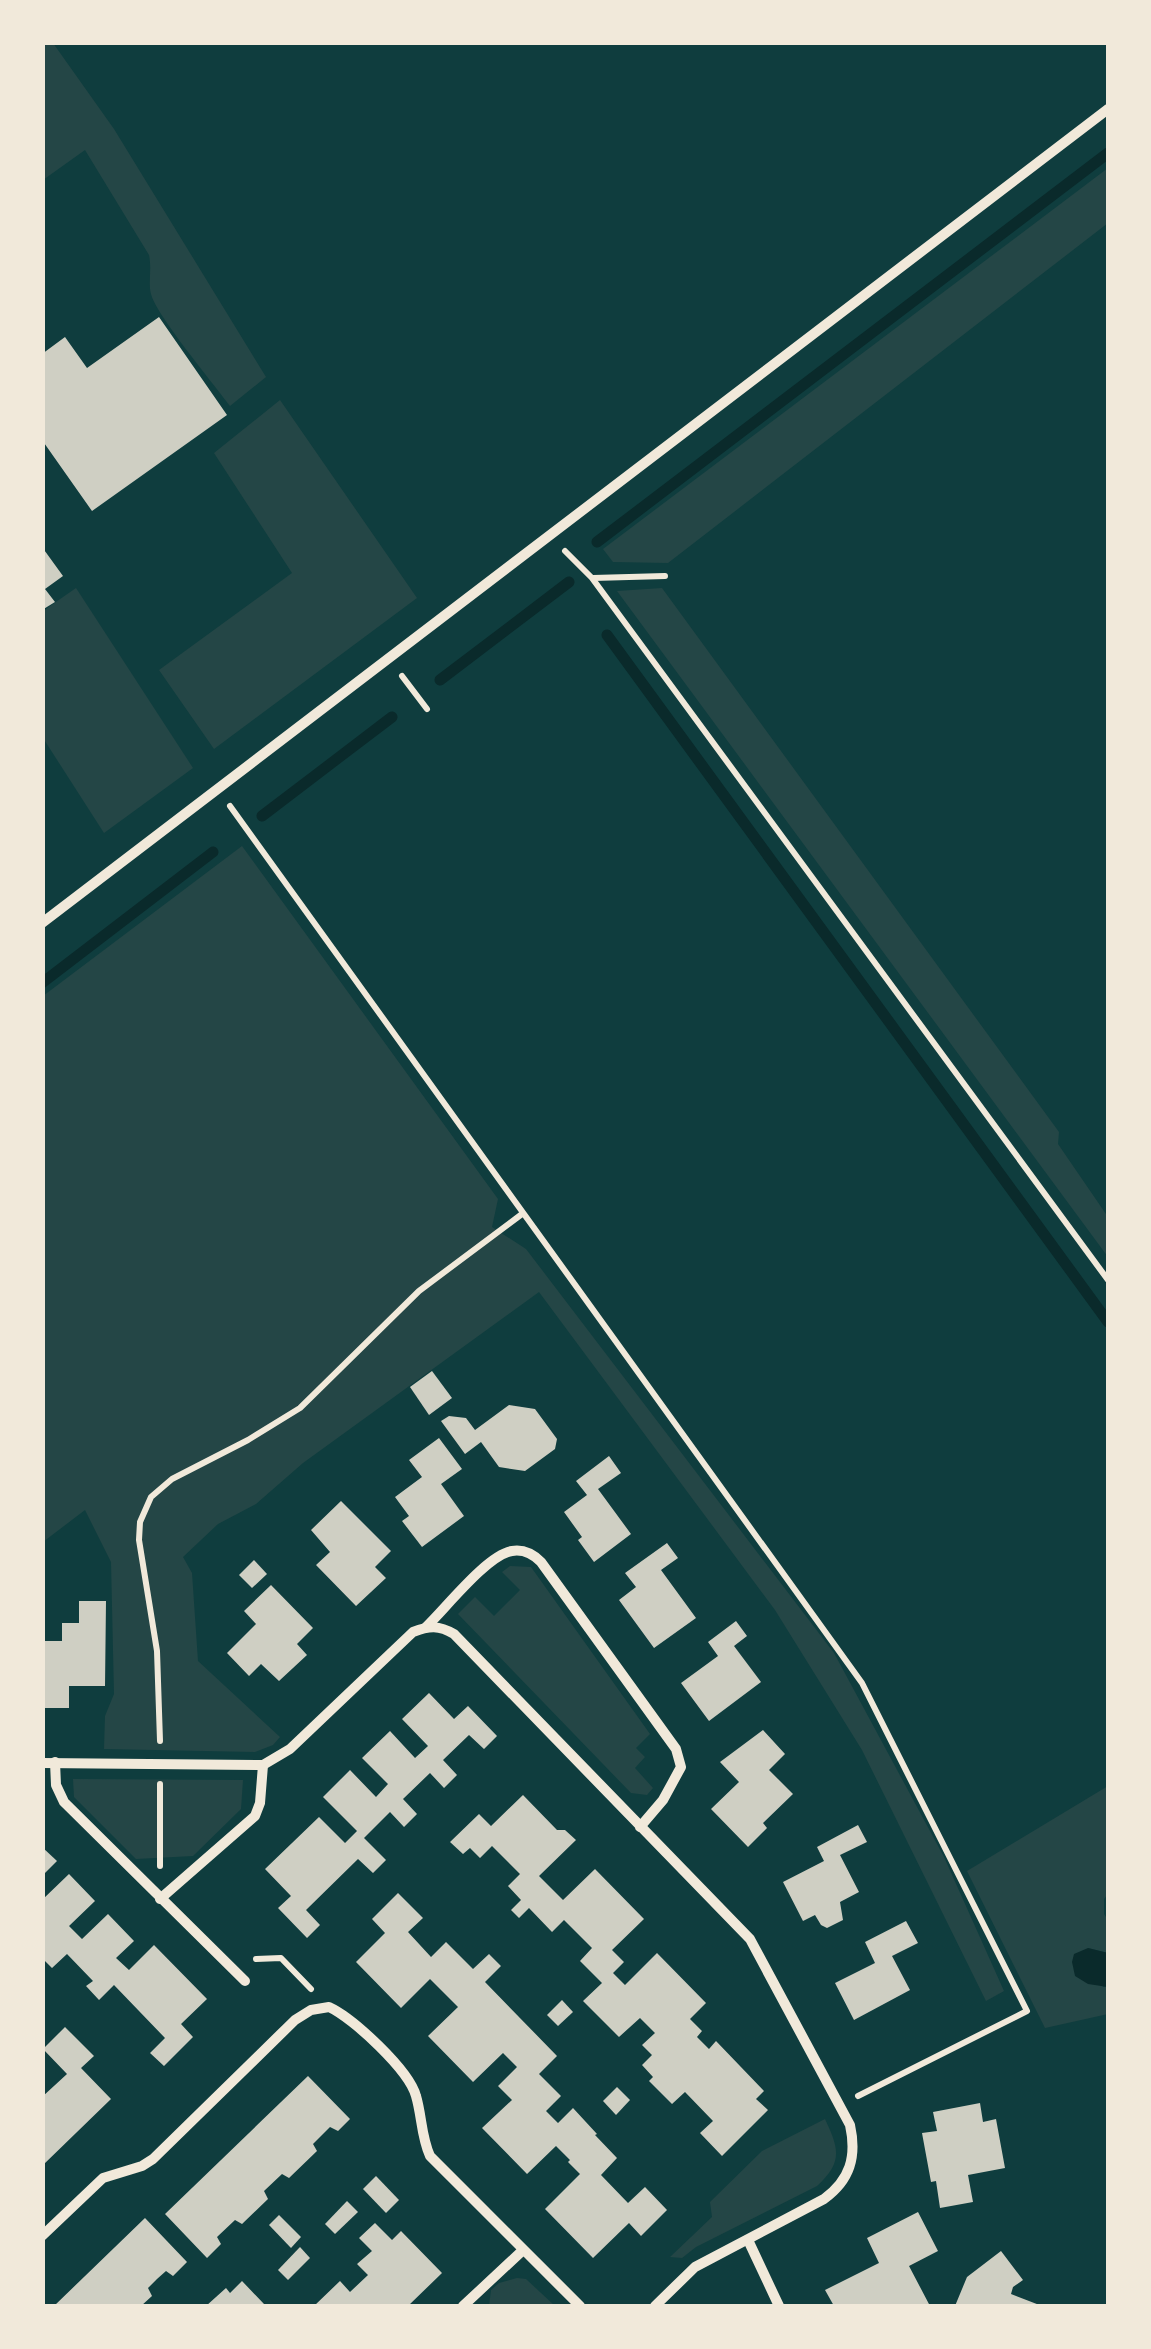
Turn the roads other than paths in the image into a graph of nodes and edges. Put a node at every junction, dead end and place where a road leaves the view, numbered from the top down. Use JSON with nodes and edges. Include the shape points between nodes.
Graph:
{"nodes":[{"id":1,"x":1108,"y":110,"type":"edge"},
{"id":2,"x":42,"y":922,"type":"edge"},
{"id":3,"x":426,"y":1626,"type":"junction"},
{"id":4,"x":49,"y":1763,"type":"edge"},
{"id":5,"x":263,"y":1765,"type":"junction"},
{"id":6,"x":640,"y":1827,"type":"junction"},
{"id":7,"x":160,"y":1899,"type":"junction"},
{"id":8,"x":245,"y":1981,"type":"dead end"},
{"id":9,"x":42,"y":2236,"type":"edge"},
{"id":10,"x":748,"y":2240,"type":"junction"},
{"id":11,"x":522,"y":2250,"type":"junction"},
{"id":12,"x":463,"y":2306,"type":"edge"},
{"id":13,"x":580,"y":2306,"type":"edge"},
{"id":14,"x":655,"y":2306,"type":"edge"},
{"id":15,"x":779,"y":2306,"type":"edge"}],
"edges":[{"from":1,"to":2,"type":"street"},
{"from":3,"to":5,"type":"street","via":[[397,1644],[279,1759]]},
{"from":3,"to":6,"type":"street","via":[[454,1634]]},
{"from":3,"to":6,"type":"street","via":[[492,1560],[512,1550],[531,1552],[676,1749],[680,1768]]},
{"from":4,"to":5,"type":"street"},
{"from":4,"to":7,"type":"street","via":[[64,1802]]},
{"from":5,"to":7,"type":"street","via":[[255,1816]]},
{"from":6,"to":10,"type":"street","via":[[750,1939],[850,2126],[854,2146],[840,2187]]},
{"from":7,"to":8,"type":"street"},
{"from":9,"to":11,"type":"street","via":[[103,2178],[153,2159],[295,2020],[330,2007],[410,2081],[430,2156]]},
{"from":10,"to":14,"type":"street","via":[[695,2267]]},
{"from":10,"to":15,"type":"street"},
{"from":11,"to":12,"type":"street"},
{"from":11,"to":13,"type":"street"}]}
